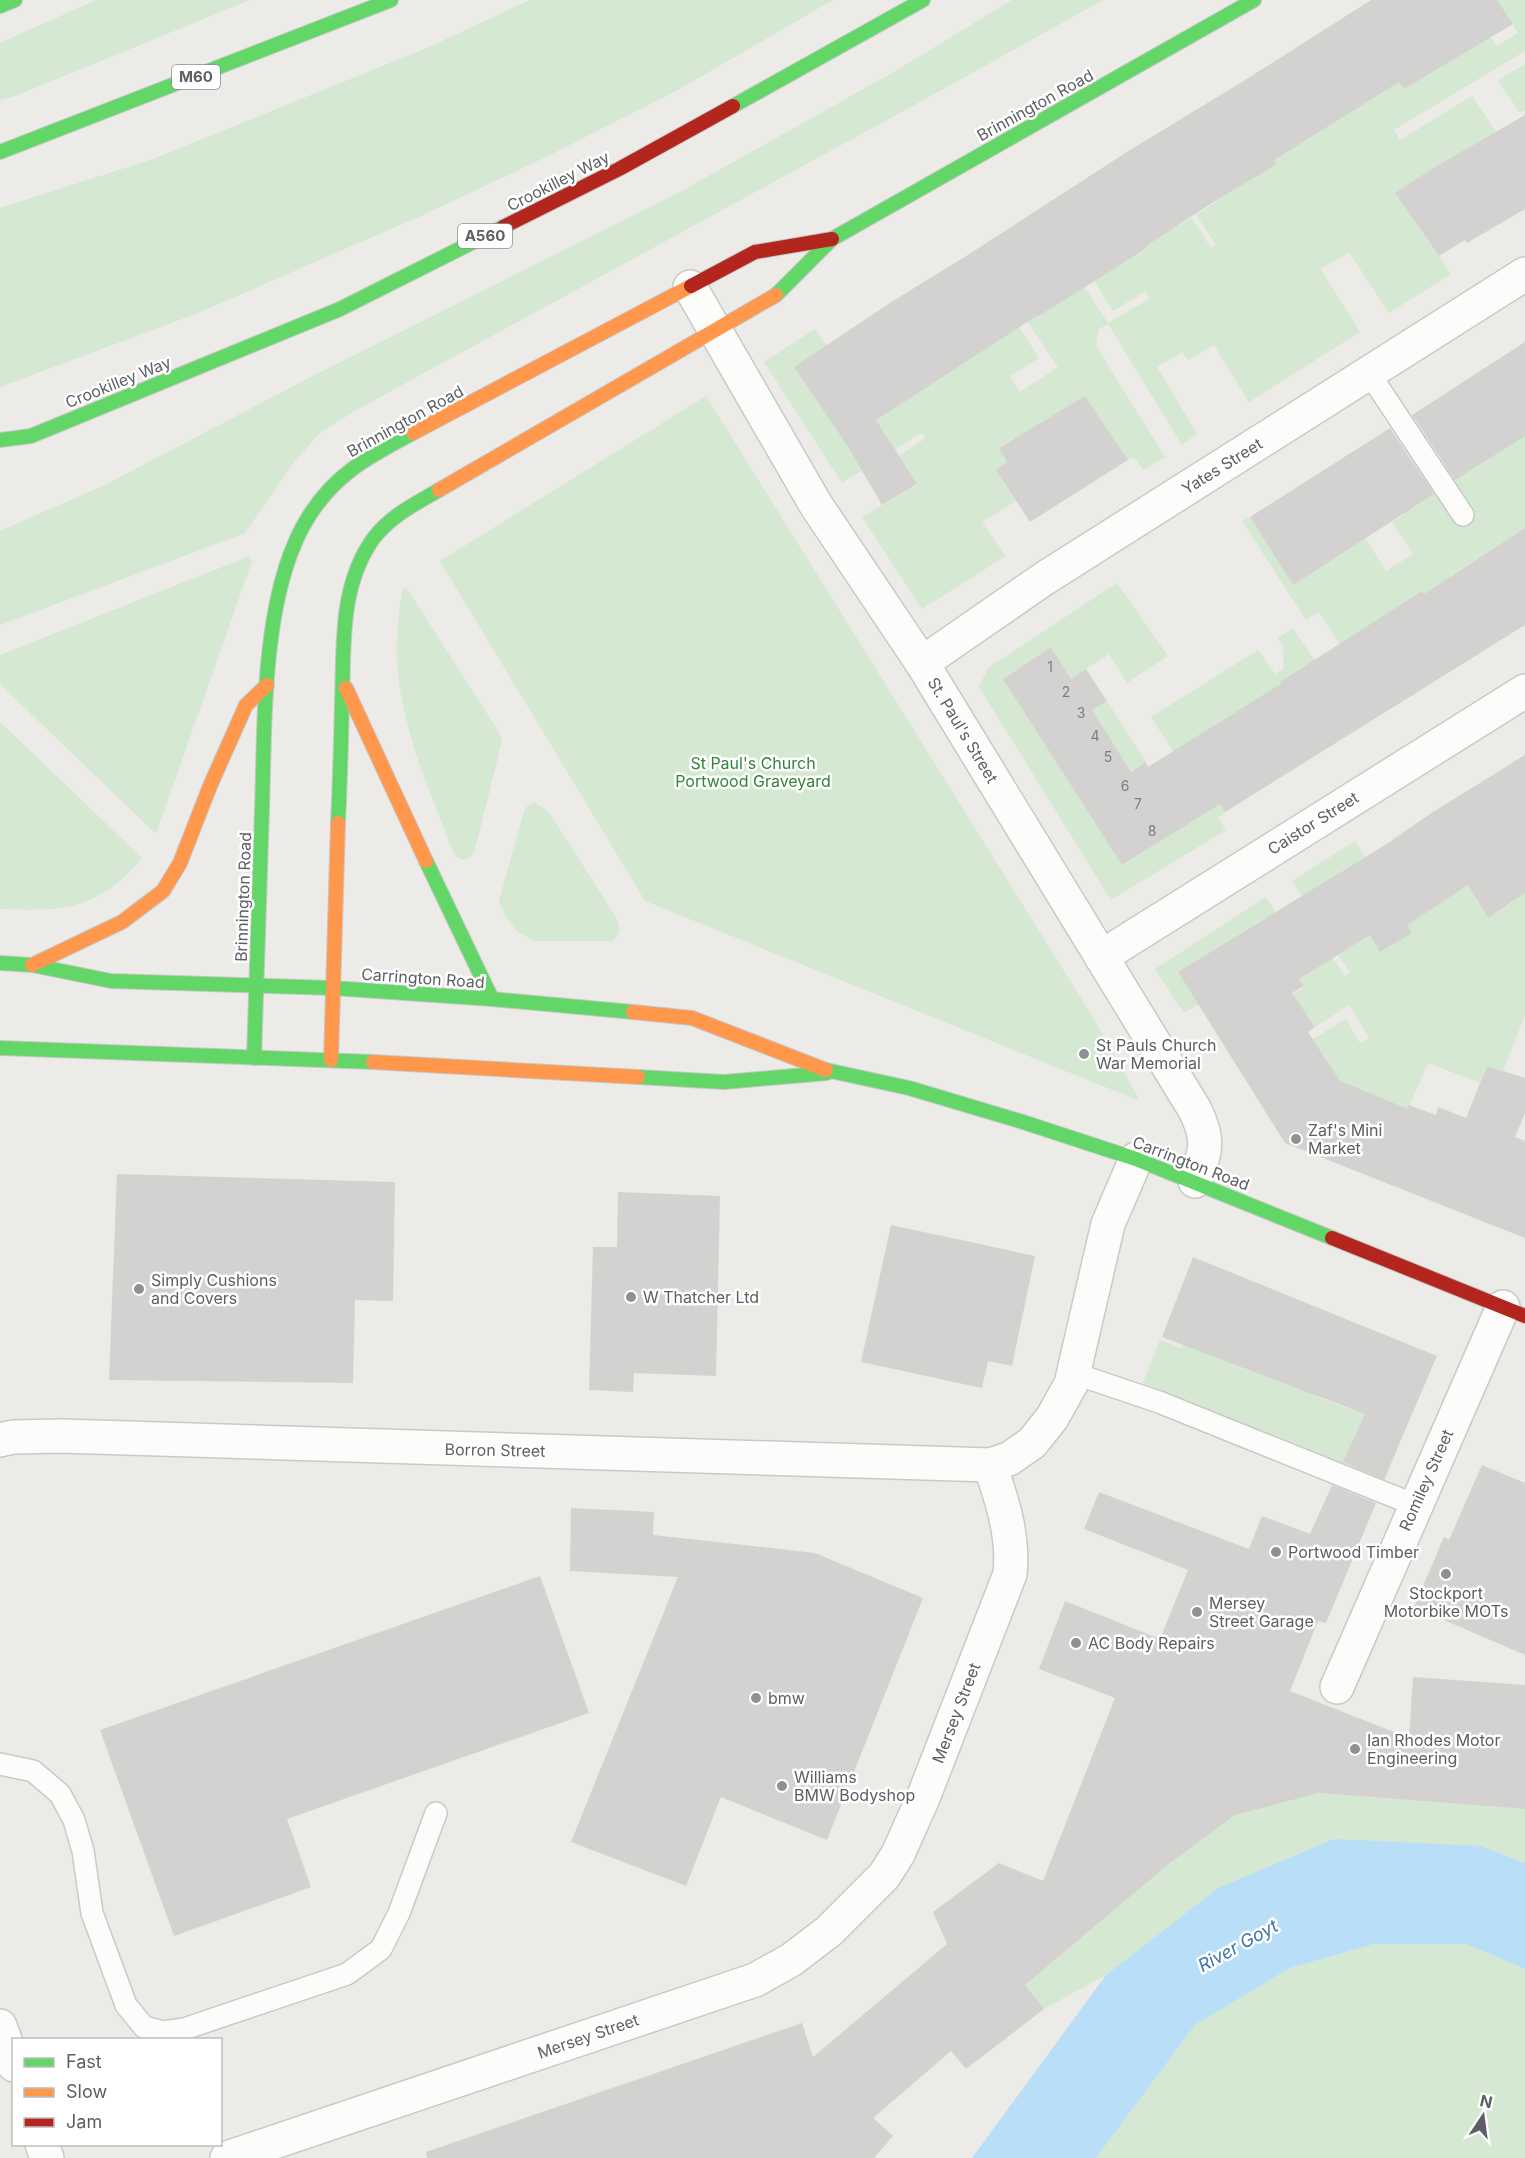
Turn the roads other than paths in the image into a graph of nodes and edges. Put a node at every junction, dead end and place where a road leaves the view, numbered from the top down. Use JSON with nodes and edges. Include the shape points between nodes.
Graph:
{"nodes":[{"id":1,"x":15,"y":0,"type":"edge"},
{"id":2,"x":391,"y":0,"type":"edge"},
{"id":3,"x":922,"y":0,"type":"edge"},
{"id":4,"x":1254,"y":0,"type":"edge"},
{"id":5,"x":0,"y":6,"type":"edge"},
{"id":6,"x":0,"y":152,"type":"edge"},
{"id":7,"x":832,"y":239,"type":"junction"},
{"id":8,"x":1525,"y":274,"type":"edge"},
{"id":9,"x":690,"y":287,"type":"junction"},
{"id":10,"x":716,"y":331,"type":"junction"},
{"id":11,"x":1370,"y":373,"type":"junction"},
{"id":12,"x":31,"y":436,"type":"junction"},
{"id":13,"x":0,"y":440,"type":"edge"},
{"id":14,"x":8,"y":455,"type":"dead end"},
{"id":15,"x":1463,"y":515,"type":"dead end"},
{"id":16,"x":922,"y":663,"type":"junction"},
{"id":17,"x":343,"y":680,"type":"junction"},
{"id":18,"x":267,"y":685,"type":"junction"},
{"id":19,"x":1525,"y":691,"type":"edge"},
{"id":20,"x":1101,"y":957,"type":"junction"},
{"id":21,"x":0,"y":963,"type":"edge"},
{"id":22,"x":32,"y":965,"type":"junction"},
{"id":23,"x":257,"y":986,"type":"junction"},
{"id":24,"x":333,"y":988,"type":"junction"},
{"id":25,"x":492,"y":999,"type":"junction"},
{"id":26,"x":0,"y":1048,"type":"edge"},
{"id":27,"x":254,"y":1058,"type":"junction"},
{"id":28,"x":331,"y":1060,"type":"junction"},
{"id":29,"x":835,"y":1072,"type":"junction"},
{"id":30,"x":1136,"y":1159,"type":"junction"},
{"id":31,"x":1195,"y":1181,"type":"junction"},
{"id":32,"x":1514,"y":1311,"type":"edge"},
{"id":33,"x":1073,"y":1373,"type":"junction"},
{"id":34,"x":0,"y":1440,"type":"edge"},
{"id":35,"x":990,"y":1465,"type":"junction"},
{"id":36,"x":1415,"y":1505,"type":"junction"},
{"id":37,"x":1337,"y":1687,"type":"dead end"},
{"id":38,"x":0,"y":1764,"type":"edge"},
{"id":39,"x":436,"y":1813,"type":"dead end"},
{"id":40,"x":0,"y":2026,"type":"edge"},
{"id":41,"x":12,"y":2059,"type":"edge"},
{"id":42,"x":227,"y":2158,"type":"edge"}],
"edges":[{"from":1,"to":5,"type":"main road"},
{"from":2,"to":6,"type":"main road","number":"M60"},
{"from":3,"to":12,"type":"main road","name":"Crookilley Way","number":"A560","via":[[619,169],[340,309]]},
{"from":4,"to":7,"type":"main road","name":"Brinnington Road"},
{"from":7,"to":9,"type":"main road","name":"Brinnington Road","via":[[754,252]]},
{"from":7,"to":10,"type":"main road","name":"Brinnington Road","via":[[778,294]]},
{"from":8,"to":11,"type":"street","name":"Yates Street"},
{"from":9,"to":10,"type":"street","name":"St. Paul's Street"},
{"from":9,"to":18,"type":"main road","name":"Brinnington Road","via":[[363,459],[337,480],[315,506],[297,538],[280,590]]},
{"from":10,"to":16,"type":"street","name":"St. Paul's Street","via":[[816,505]]},
{"from":10,"to":17,"type":"main road","name":"Brinnington Road","via":[[394,517],[378,532],[362,557],[351,585],[345,617]]},
{"from":11,"to":15,"type":"lane"},
{"from":11,"to":16,"type":"street","name":"Yates Street","via":[[1045,578]]},
{"from":12,"to":13,"type":"main road","name":"Crookilley Way","number":"A560"},
{"from":12,"to":14,"type":"main road","name":"Crookilley Way","number":"A560"},
{"from":16,"to":20,"type":"street","name":"St. Paul's Street"},
{"from":17,"to":24,"type":"main road","name":"Brinnington Road"},
{"from":17,"to":25,"type":"main road"},
{"from":18,"to":22,"type":"main road","via":[[246,705],[180,863],[164,891],[122,921]]},
{"from":18,"to":23,"type":"main road","name":"Brinnington Road"},
{"from":19,"to":20,"type":"street","name":"Caistor Street"},
{"from":20,"to":31,"type":"street","name":"St. Paul's Street","via":[[1204,1129],[1204,1153]]},
{"from":21,"to":22,"type":"main road","name":"Carrington Road"},
{"from":22,"to":23,"type":"main road","name":"Carrington Road","via":[[111,981]]},
{"from":23,"to":24,"type":"main road","name":"Carrington Road"},
{"from":23,"to":27,"type":"main road","name":"Brinnington Road"},
{"from":24,"to":25,"type":"main road","name":"Carrington Road"},
{"from":24,"to":28,"type":"main road","name":"Brinnington Road"},
{"from":25,"to":29,"type":"main road","name":"Carrington Road","via":[[692,1018]]},
{"from":26,"to":27,"type":"main road","name":"Carrington Road"},
{"from":27,"to":28,"type":"main road","name":"Carrington Road"},
{"from":28,"to":29,"type":"main road","name":"Carrington Road","via":[[724,1082]]},
{"from":29,"to":30,"type":"main road","name":"Carrington Road","via":[[909,1088]]},
{"from":30,"to":31,"type":"main road","name":"Carrington Road"},
{"from":30,"to":33,"type":"street","via":[[1108,1224]]},
{"from":31,"to":32,"type":"main road","name":"Carrington Road"},
{"from":32,"to":36,"type":"street","name":"Romiley Street"},
{"from":33,"to":35,"type":"street","via":[[1052,1418],[1032,1443],[1009,1459]]},
{"from":33,"to":36,"type":"lane","via":[[1159,1402]]},
{"from":34,"to":35,"type":"street","name":"Borron Street","via":[[62,1436]]},
{"from":35,"to":42,"type":"street","name":"Mersey Street","via":[[1002,1498],[1012,1553],[1007,1582],[898,1854],[884,1876],[829,1931],[791,1960],[755,1980]]},
{"from":36,"to":37,"type":"street","name":"Romiley Street"},
{"from":38,"to":39,"type":"lane","via":[[33,1771],[60,1794],[74,1820],[92,1913],[126,2005],[144,2027],[163,2032],[184,2029],[347,1974],[381,1949],[399,1913]]},
{"from":40,"to":41,"type":"street"}]}
